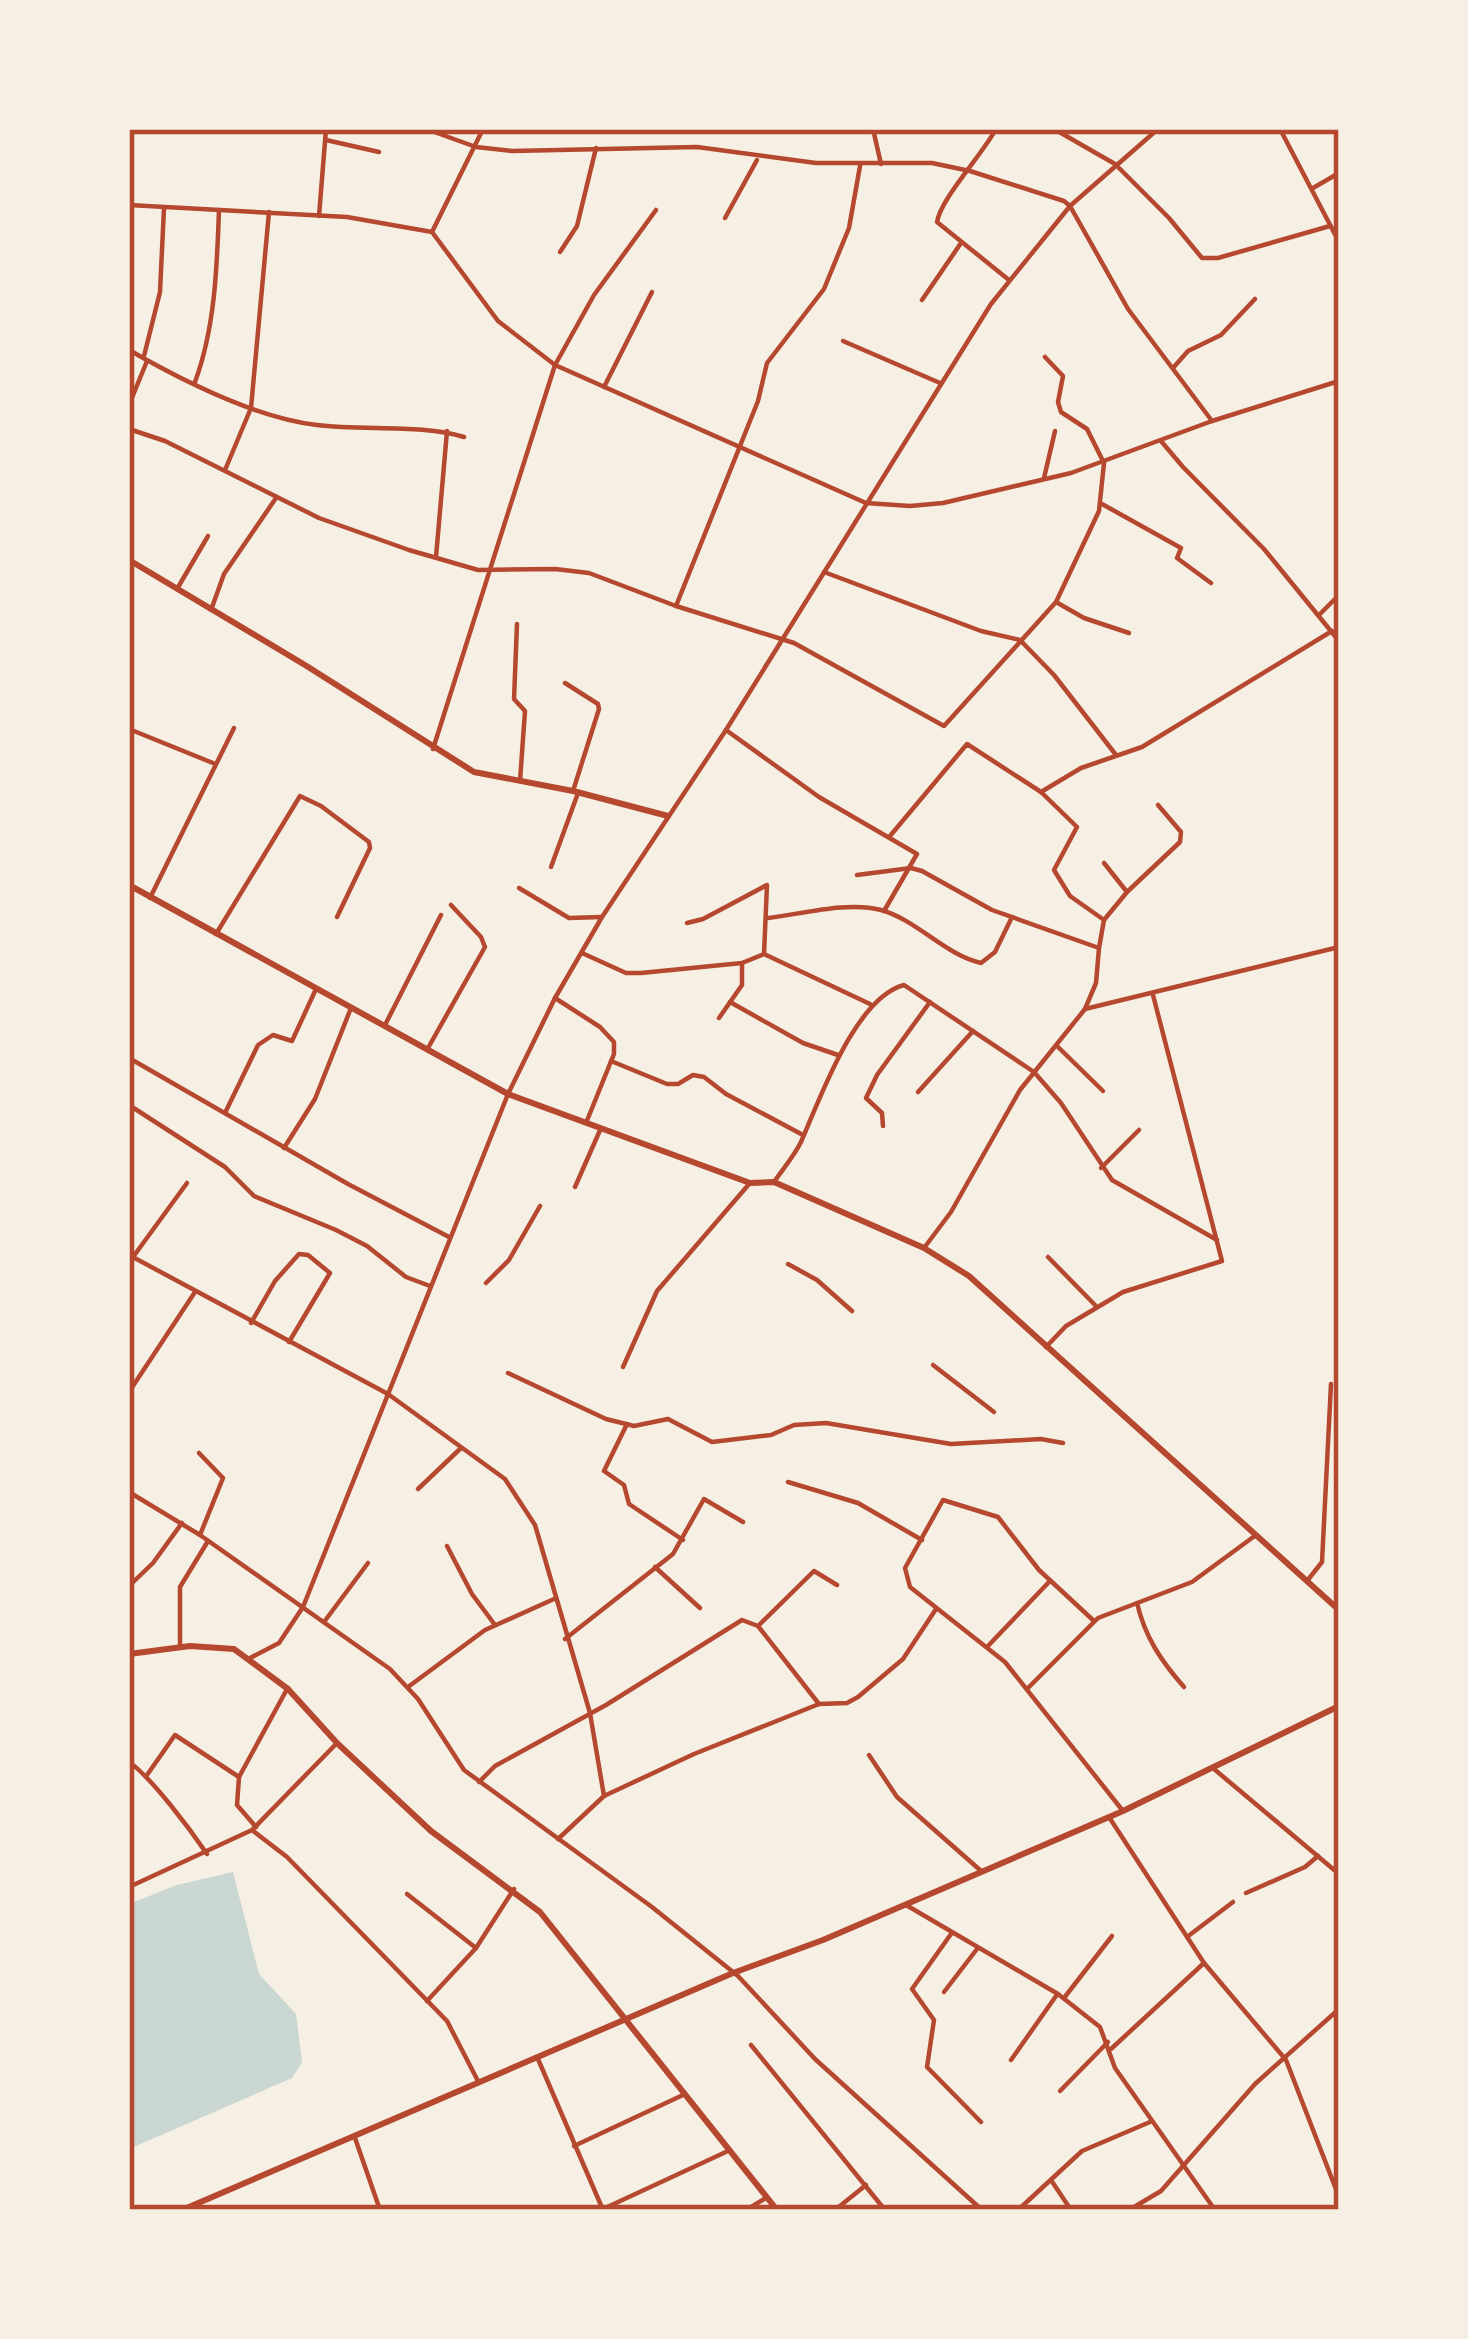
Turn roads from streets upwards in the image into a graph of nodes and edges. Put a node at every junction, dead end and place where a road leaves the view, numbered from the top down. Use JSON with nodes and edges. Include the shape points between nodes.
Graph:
{"nodes":[{"id":1,"x":326,"y":129,"type":"edge"},
{"id":2,"x":426,"y":129,"type":"edge"},
{"id":3,"x":483,"y":129,"type":"edge"},
{"id":4,"x":873,"y":129,"type":"edge"},
{"id":5,"x":996,"y":129,"type":"edge"},
{"id":6,"x":1054,"y":129,"type":"edge"},
{"id":7,"x":1158,"y":129,"type":"edge"},
{"id":8,"x":1283,"y":130,"type":"edge"},
{"id":9,"x":326,"y":140,"type":"junction"},
{"id":10,"x":476,"y":146,"type":"junction"},
{"id":11,"x":596,"y":148,"type":"junction"},
{"id":12,"x":379,"y":152,"type":"dead end"},
{"id":13,"x":758,"y":157,"type":"junction"},
{"id":14,"x":881,"y":164,"type":"junction"},
{"id":15,"x":1115,"y":164,"type":"junction"},
{"id":16,"x":860,"y":166,"type":"junction"},
{"id":17,"x":970,"y":171,"type":"junction"},
{"id":18,"x":1339,"y":172,"type":"edge"},
{"id":19,"x":1311,"y":190,"type":"junction"},
{"id":20,"x":129,"y":205,"type":"edge"},
{"id":21,"x":1070,"y":206,"type":"junction"},
{"id":22,"x":164,"y":208,"type":"junction"},
{"id":23,"x":219,"y":208,"type":"junction"},
{"id":24,"x":656,"y":210,"type":"dead end"},
{"id":25,"x":269,"y":212,"type":"junction"},
{"id":26,"x":319,"y":216,"type":"junction"},
{"id":27,"x":725,"y":218,"type":"dead end"},
{"id":28,"x":1330,"y":226,"type":"junction"},
{"id":29,"x":433,"y":232,"type":"junction"},
{"id":30,"x":1339,"y":242,"type":"edge"},
{"id":31,"x":961,"y":243,"type":"junction"},
{"id":32,"x":560,"y":252,"type":"dead end"},
{"id":33,"x":1010,"y":281,"type":"junction"},
{"id":34,"x":652,"y":292,"type":"dead end"},
{"id":35,"x":1255,"y":299,"type":"dead end"},
{"id":36,"x":922,"y":300,"type":"dead end"},
{"id":37,"x":843,"y":340,"type":"dead end"},
{"id":38,"x":129,"y":350,"type":"edge"},
{"id":39,"x":1045,"y":358,"type":"dead end"},
{"id":40,"x":145,"y":359,"type":"junction"},
{"id":41,"x":555,"y":364,"type":"junction"},
{"id":42,"x":1173,"y":368,"type":"junction"},
{"id":43,"x":1339,"y":381,"type":"edge"},
{"id":44,"x":195,"y":382,"type":"junction"},
{"id":45,"x":940,"y":383,"type":"junction"},
{"id":46,"x":604,"y":387,"type":"junction"},
{"id":47,"x":129,"y":405,"type":"edge"},
{"id":48,"x":251,"y":408,"type":"junction"},
{"id":49,"x":1212,"y":421,"type":"junction"},
{"id":50,"x":129,"y":428,"type":"edge"},
{"id":51,"x":447,"y":431,"type":"junction"},
{"id":52,"x":1055,"y":431,"type":"dead end"},
{"id":53,"x":464,"y":437,"type":"dead end"},
{"id":54,"x":1161,"y":441,"type":"junction"},
{"id":55,"x":740,"y":447,"type":"junction"},
{"id":56,"x":1104,"y":463,"type":"junction"},
{"id":57,"x":225,"y":470,"type":"junction"},
{"id":58,"x":1044,"y":478,"type":"junction"},
{"id":59,"x":276,"y":498,"type":"junction"},
{"id":60,"x":866,"y":503,"type":"junction"},
{"id":61,"x":1101,"y":504,"type":"junction"},
{"id":62,"x":208,"y":536,"type":"dead end"},
{"id":63,"x":436,"y":557,"type":"junction"},
{"id":64,"x":129,"y":560,"type":"edge"},
{"id":65,"x":492,"y":571,"type":"junction"},
{"id":66,"x":824,"y":572,"type":"junction"},
{"id":67,"x":1211,"y":583,"type":"dead end"},
{"id":68,"x":177,"y":589,"type":"junction"},
{"id":69,"x":1339,"y":595,"type":"edge"},
{"id":70,"x":1056,"y":602,"type":"junction"},
{"id":71,"x":676,"y":606,"type":"junction"},
{"id":72,"x":211,"y":610,"type":"junction"},
{"id":73,"x":1319,"y":615,"type":"junction"},
{"id":74,"x":518,"y":624,"type":"dead end"},
{"id":75,"x":1332,"y":631,"type":"junction"},
{"id":76,"x":1129,"y":633,"type":"dead end"},
{"id":77,"x":781,"y":640,"type":"junction"},
{"id":78,"x":1020,"y":640,"type":"junction"},
{"id":79,"x":1339,"y":641,"type":"edge"},
{"id":80,"x":566,"y":683,"type":"dead end"},
{"id":81,"x":234,"y":728,"type":"dead end"},
{"id":82,"x":129,"y":729,"type":"edge"},
{"id":83,"x":726,"y":730,"type":"junction"},
{"id":84,"x":433,"y":749,"type":"junction"},
{"id":85,"x":1116,"y":755,"type":"junction"},
{"id":86,"x":214,"y":763,"type":"junction"},
{"id":87,"x":520,"y":781,"type":"junction"},
{"id":88,"x":575,"y":792,"type":"junction"},
{"id":89,"x":1040,"y":792,"type":"junction"},
{"id":90,"x":1158,"y":805,"type":"dead end"},
{"id":91,"x":668,"y":816,"type":"junction"},
{"id":92,"x":890,"y":836,"type":"junction"},
{"id":93,"x":1104,"y":863,"type":"dead end"},
{"id":94,"x":551,"y":866,"type":"dead end"},
{"id":95,"x":911,"y":868,"type":"junction"},
{"id":96,"x":857,"y":874,"type":"dead end"},
{"id":97,"x":129,"y":885,"type":"edge"},
{"id":98,"x":519,"y":888,"type":"dead end"},
{"id":99,"x":1126,"y":892,"type":"junction"},
{"id":100,"x":150,"y":898,"type":"junction"},
{"id":101,"x":451,"y":905,"type":"dead end"},
{"id":102,"x":884,"y":910,"type":"junction"},
{"id":103,"x":441,"y":915,"type":"dead end"},
{"id":104,"x":337,"y":917,"type":"dead end"},
{"id":105,"x":602,"y":917,"type":"junction"},
{"id":106,"x":1012,"y":917,"type":"junction"},
{"id":107,"x":768,"y":918,"type":"junction"},
{"id":108,"x":1104,"y":920,"type":"junction"},
{"id":109,"x":687,"y":923,"type":"dead end"},
{"id":110,"x":215,"y":934,"type":"junction"},
{"id":111,"x":1339,"y":946,"type":"edge"},
{"id":112,"x":1099,"y":948,"type":"junction"},
{"id":113,"x":582,"y":953,"type":"junction"},
{"id":114,"x":764,"y":954,"type":"junction"},
{"id":115,"x":742,"y":963,"type":"junction"},
{"id":116,"x":316,"y":989,"type":"junction"},
{"id":117,"x":1153,"y":995,"type":"junction"},
{"id":118,"x":555,"y":998,"type":"junction"},
{"id":119,"x":730,"y":1002,"type":"junction"},
{"id":120,"x":929,"y":1002,"type":"junction"},
{"id":121,"x":871,"y":1005,"type":"junction"},
{"id":122,"x":351,"y":1007,"type":"junction"},
{"id":123,"x":1085,"y":1009,"type":"junction"},
{"id":124,"x":719,"y":1018,"type":"dead end"},
{"id":125,"x":385,"y":1025,"type":"junction"},
{"id":126,"x":973,"y":1031,"type":"junction"},
{"id":127,"x":1057,"y":1046,"type":"junction"},
{"id":128,"x":428,"y":1048,"type":"junction"},
{"id":129,"x":841,"y":1056,"type":"junction"},
{"id":130,"x":129,"y":1058,"type":"edge"},
{"id":131,"x":611,"y":1061,"type":"junction"},
{"id":132,"x":1034,"y":1072,"type":"junction"},
{"id":133,"x":1103,"y":1090,"type":"dead end"},
{"id":134,"x":918,"y":1092,"type":"dead end"},
{"id":135,"x":508,"y":1094,"type":"junction"},
{"id":136,"x":129,"y":1105,"type":"edge"},
{"id":137,"x":225,"y":1114,"type":"junction"},
{"id":138,"x":586,"y":1123,"type":"junction"},
{"id":139,"x":883,"y":1126,"type":"dead end"},
{"id":140,"x":601,"y":1128,"type":"junction"},
{"id":141,"x":1139,"y":1130,"type":"dead end"},
{"id":142,"x":803,"y":1135,"type":"junction"},
{"id":143,"x":284,"y":1148,"type":"junction"},
{"id":144,"x":1101,"y":1168,"type":"junction"},
{"id":145,"x":774,"y":1182,"type":"junction"},
{"id":146,"x":187,"y":1183,"type":"dead end"},
{"id":147,"x":749,"y":1183,"type":"junction"},
{"id":148,"x":575,"y":1187,"type":"dead end"},
{"id":149,"x":540,"y":1206,"type":"dead end"},
{"id":150,"x":451,"y":1238,"type":"junction"},
{"id":151,"x":1217,"y":1240,"type":"junction"},
{"id":152,"x":924,"y":1248,"type":"junction"},
{"id":153,"x":131,"y":1256,"type":"edge"},
{"id":154,"x":1048,"y":1257,"type":"dead end"},
{"id":155,"x":788,"y":1264,"type":"dead end"},
{"id":156,"x":486,"y":1282,"type":"dead end"},
{"id":157,"x":431,"y":1286,"type":"junction"},
{"id":158,"x":195,"y":1292,"type":"junction"},
{"id":159,"x":1096,"y":1306,"type":"junction"},
{"id":160,"x":852,"y":1311,"type":"dead end"},
{"id":161,"x":251,"y":1323,"type":"junction"},
{"id":162,"x":289,"y":1342,"type":"junction"},
{"id":163,"x":1046,"y":1347,"type":"junction"},
{"id":164,"x":933,"y":1364,"type":"dead end"},
{"id":165,"x":623,"y":1367,"type":"dead end"},
{"id":166,"x":508,"y":1373,"type":"dead end"},
{"id":167,"x":1331,"y":1384,"type":"dead end"},
{"id":168,"x":129,"y":1393,"type":"edge"},
{"id":169,"x":388,"y":1394,"type":"junction"},
{"id":170,"x":994,"y":1412,"type":"dead end"},
{"id":171,"x":627,"y":1424,"type":"junction"},
{"id":172,"x":1063,"y":1443,"type":"dead end"},
{"id":173,"x":463,"y":1446,"type":"junction"},
{"id":174,"x":199,"y":1454,"type":"dead end"},
{"id":175,"x":788,"y":1482,"type":"dead end"},
{"id":176,"x":418,"y":1490,"type":"dead end"},
{"id":177,"x":129,"y":1492,"type":"edge"},
{"id":178,"x":743,"y":1522,"type":"dead end"},
{"id":179,"x":182,"y":1523,"type":"junction"},
{"id":180,"x":200,"y":1535,"type":"junction"},
{"id":181,"x":1256,"y":1535,"type":"junction"},
{"id":182,"x":683,"y":1540,"type":"junction"},
{"id":183,"x":922,"y":1540,"type":"junction"},
{"id":184,"x":208,"y":1541,"type":"junction"},
{"id":185,"x":447,"y":1546,"type":"dead end"},
{"id":186,"x":368,"y":1563,"type":"dead end"},
{"id":187,"x":655,"y":1567,"type":"junction"},
{"id":188,"x":1050,"y":1581,"type":"junction"},
{"id":189,"x":1306,"y":1581,"type":"junction"},
{"id":190,"x":836,"y":1585,"type":"dead end"},
{"id":191,"x":129,"y":1586,"type":"edge"},
{"id":192,"x":554,"y":1599,"type":"junction"},
{"id":193,"x":1137,"y":1603,"type":"junction"},
{"id":194,"x":303,"y":1607,"type":"junction"},
{"id":195,"x":937,"y":1607,"type":"junction"},
{"id":196,"x":700,"y":1608,"type":"dead end"},
{"id":197,"x":1339,"y":1610,"type":"edge"},
{"id":198,"x":1094,"y":1621,"type":"junction"},
{"id":199,"x":324,"y":1622,"type":"junction"},
{"id":200,"x":495,"y":1625,"type":"junction"},
{"id":201,"x":758,"y":1626,"type":"junction"},
{"id":202,"x":565,"y":1639,"type":"junction"},
{"id":203,"x":987,"y":1647,"type":"junction"},
{"id":204,"x":180,"y":1648,"type":"junction"},
{"id":205,"x":129,"y":1654,"type":"edge"},
{"id":206,"x":250,"y":1658,"type":"junction"},
{"id":207,"x":408,"y":1687,"type":"junction"},
{"id":208,"x":1184,"y":1687,"type":"dead end"},
{"id":209,"x":288,"y":1689,"type":"junction"},
{"id":210,"x":1027,"y":1689,"type":"junction"},
{"id":211,"x":819,"y":1704,"type":"junction"},
{"id":212,"x":1339,"y":1706,"type":"edge"},
{"id":213,"x":590,"y":1713,"type":"junction"},
{"id":214,"x":337,"y":1743,"type":"junction"},
{"id":215,"x":868,"y":1755,"type":"dead end"},
{"id":216,"x":129,"y":1762,"type":"edge"},
{"id":217,"x":1214,"y":1768,"type":"junction"},
{"id":218,"x":148,"y":1775,"type":"junction"},
{"id":219,"x":239,"y":1777,"type":"junction"},
{"id":220,"x":479,"y":1782,"type":"junction"},
{"id":221,"x":604,"y":1796,"type":"junction"},
{"id":222,"x":1124,"y":1811,"type":"junction"},
{"id":223,"x":1108,"y":1817,"type":"junction"},
{"id":224,"x":254,"y":1828,"type":"junction"},
{"id":225,"x":558,"y":1839,"type":"junction"},
{"id":226,"x":207,"y":1854,"type":"junction"},
{"id":227,"x":1318,"y":1856,"type":"junction"},
{"id":228,"x":980,"y":1870,"type":"junction"},
{"id":229,"x":1339,"y":1874,"type":"edge"},
{"id":230,"x":129,"y":1876,"type":"edge"},
{"id":231,"x":132,"y":1886,"type":"edge"},
{"id":232,"x":514,"y":1889,"type":"junction"},
{"id":233,"x":1246,"y":1893,"type":"dead end"},
{"id":234,"x":407,"y":1894,"type":"dead end"},
{"id":235,"x":1233,"y":1902,"type":"dead end"},
{"id":236,"x":906,"y":1905,"type":"junction"},
{"id":237,"x":951,"y":1934,"type":"junction"},
{"id":238,"x":1112,"y":1936,"type":"dead end"},
{"id":239,"x":1186,"y":1937,"type":"junction"},
{"id":240,"x":476,"y":1948,"type":"junction"},
{"id":241,"x":977,"y":1948,"type":"junction"},
{"id":242,"x":1204,"y":1963,"type":"junction"},
{"id":243,"x":733,"y":1973,"type":"junction"},
{"id":244,"x":944,"y":1992,"type":"dead end"},
{"id":245,"x":1061,"y":1996,"type":"junction"},
{"id":246,"x":427,"y":2002,"type":"junction"},
{"id":247,"x":1339,"y":2009,"type":"edge"},
{"id":248,"x":624,"y":2020,"type":"junction"},
{"id":249,"x":751,"y":2045,"type":"dead end"},
{"id":250,"x":1109,"y":2046,"type":"junction"},
{"id":251,"x":538,"y":2059,"type":"junction"},
{"id":252,"x":1011,"y":2060,"type":"dead end"},
{"id":253,"x":1286,"y":2060,"type":"junction"},
{"id":254,"x":479,"y":2084,"type":"junction"},
{"id":255,"x":1060,"y":2092,"type":"dead end"},
{"id":256,"x":686,"y":2094,"type":"junction"},
{"id":257,"x":980,"y":2122,"type":"dead end"},
{"id":258,"x":1150,"y":2122,"type":"junction"},
{"id":259,"x":355,"y":2138,"type":"junction"},
{"id":260,"x":574,"y":2146,"type":"junction"},
{"id":261,"x":731,"y":2149,"type":"junction"},
{"id":262,"x":1184,"y":2169,"type":"junction"},
{"id":263,"x":1051,"y":2180,"type":"junction"},
{"id":264,"x":866,"y":2185,"type":"junction"},
{"id":265,"x":1339,"y":2197,"type":"edge"},
{"id":266,"x":766,"y":2198,"type":"junction"},
{"id":267,"x":974,"y":2203,"type":"junction"},
{"id":268,"x":182,"y":2210,"type":"edge"},
{"id":269,"x":380,"y":2210,"type":"edge"},
{"id":270,"x":603,"y":2210,"type":"edge"},
{"id":271,"x":746,"y":2210,"type":"edge"},
{"id":272,"x":777,"y":2210,"type":"edge"},
{"id":273,"x":835,"y":2210,"type":"edge"},
{"id":274,"x":885,"y":2210,"type":"edge"},
{"id":275,"x":964,"y":2210,"type":"edge"},
{"id":276,"x":982,"y":2210,"type":"edge"},
{"id":277,"x":1018,"y":2210,"type":"edge"},
{"id":278,"x":1071,"y":2210,"type":"edge"},
{"id":279,"x":1129,"y":2210,"type":"edge"},
{"id":280,"x":1215,"y":2210,"type":"edge"}],
"edges":[{"from":1,"to":9,"type":"street"},
{"from":2,"to":10,"type":"street"},
{"from":3,"to":10,"type":"street"},
{"from":4,"to":14,"type":"street"},
{"from":5,"to":17,"type":"street"},
{"from":6,"to":15,"type":"street"},
{"from":7,"to":15,"type":"street"},
{"from":8,"to":19,"type":"street"},
{"from":9,"to":12,"type":"street"},
{"from":9,"to":26,"type":"street"},
{"from":10,"to":11,"type":"street"},
{"from":10,"to":29,"type":"street"},
{"from":11,"to":13,"type":"street","via":[[697,147]]},
{"from":11,"to":32,"type":"street","via":[[577,226]]},
{"from":13,"to":16,"type":"street"},
{"from":13,"to":27,"type":"street"},
{"from":14,"to":16,"type":"street"},
{"from":14,"to":17,"type":"street"},
{"from":15,"to":21,"type":"street"},
{"from":15,"to":28,"type":"street","via":[[1208,260]]},
{"from":16,"to":55,"type":"street","via":[[849,228],[824,289],[772,354]]},
{"from":17,"to":21,"type":"street"},
{"from":17,"to":31,"type":"street","via":[[937,215]]},
{"from":18,"to":19,"type":"street"},
{"from":19,"to":28,"type":"street"},
{"from":20,"to":22,"type":"street"},
{"from":21,"to":33,"type":"street"},
{"from":21,"to":42,"type":"street","via":[[1128,309]]},
{"from":22,"to":23,"type":"street"},
{"from":22,"to":40,"type":"street","via":[[160,292]]},
{"from":23,"to":25,"type":"street"},
{"from":23,"to":44,"type":"street","via":[[206,353]]},
{"from":24,"to":41,"type":"street"},
{"from":25,"to":26,"type":"street"},
{"from":25,"to":48,"type":"street"},
{"from":26,"to":29,"type":"street"},
{"from":28,"to":30,"type":"street"},
{"from":29,"to":41,"type":"street","via":[[498,321]]},
{"from":31,"to":33,"type":"street"},
{"from":31,"to":36,"type":"street"},
{"from":33,"to":45,"type":"street"},
{"from":34,"to":46,"type":"street"},
{"from":35,"to":42,"type":"street"},
{"from":37,"to":45,"type":"street"},
{"from":38,"to":40,"type":"street"},
{"from":39,"to":56,"type":"street","via":[[1063,376],[1060,412],[1087,429]]},
{"from":40,"to":44,"type":"street"},
{"from":40,"to":47,"type":"street"},
{"from":41,"to":46,"type":"street"},
{"from":41,"to":65,"type":"street"},
{"from":42,"to":49,"type":"street"},
{"from":43,"to":49,"type":"street"},
{"from":44,"to":48,"type":"street"},
{"from":45,"to":60,"type":"street"},
{"from":46,"to":55,"type":"street"},
{"from":48,"to":51,"type":"street","via":[[324,426]]},
{"from":48,"to":57,"type":"street"},
{"from":49,"to":54,"type":"street"},
{"from":50,"to":57,"type":"street"},
{"from":51,"to":53,"type":"street"},
{"from":51,"to":63,"type":"street"},
{"from":52,"to":58,"type":"street"},
{"from":54,"to":56,"type":"street"},
{"from":54,"to":73,"type":"street"},
{"from":55,"to":60,"type":"street"},
{"from":55,"to":71,"type":"street"},
{"from":56,"to":58,"type":"street"},
{"from":56,"to":61,"type":"street"},
{"from":57,"to":59,"type":"street"},
{"from":58,"to":60,"type":"street","via":[[943,502]]},
{"from":59,"to":63,"type":"street"},
{"from":59,"to":72,"type":"street","via":[[224,574]]},
{"from":60,"to":66,"type":"street"},
{"from":61,"to":67,"type":"street","via":[[1181,548],[1177,558]]},
{"from":61,"to":70,"type":"street"},
{"from":62,"to":68,"type":"street"},
{"from":63,"to":65,"type":"street"},
{"from":64,"to":68,"type":"street"},
{"from":65,"to":71,"type":"street","via":[[572,569]]},
{"from":65,"to":84,"type":"street"},
{"from":66,"to":77,"type":"street"},
{"from":66,"to":78,"type":"street"},
{"from":68,"to":72,"type":"street"},
{"from":69,"to":73,"type":"street"},
{"from":70,"to":76,"type":"street"},
{"from":70,"to":78,"type":"street"},
{"from":71,"to":77,"type":"street"},
{"from":72,"to":84,"type":"street"},
{"from":73,"to":75,"type":"street"},
{"from":74,"to":87,"type":"street"},
{"from":75,"to":79,"type":"street"},
{"from":75,"to":85,"type":"street","via":[[1142,747]]},
{"from":77,"to":78,"type":"street","via":[[944,726]]},
{"from":77,"to":83,"type":"street"},
{"from":78,"to":85,"type":"street"},
{"from":80,"to":88,"type":"street","via":[[599,709]]},
{"from":81,"to":86,"type":"street"},
{"from":82,"to":86,"type":"street"},
{"from":83,"to":91,"type":"street"},
{"from":83,"to":92,"type":"street"},
{"from":84,"to":87,"type":"street","via":[[474,772]]},
{"from":85,"to":89,"type":"street"},
{"from":86,"to":100,"type":"street"},
{"from":87,"to":88,"type":"street"},
{"from":88,"to":91,"type":"street"},
{"from":88,"to":94,"type":"street"},
{"from":89,"to":92,"type":"street","via":[[968,745]]},
{"from":89,"to":108,"type":"street","via":[[1077,827],[1054,870],[1070,896]]},
{"from":90,"to":99,"type":"street","via":[[1180,842]]},
{"from":91,"to":105,"type":"street"},
{"from":92,"to":95,"type":"street","via":[[917,854]]},
{"from":93,"to":99,"type":"street"},
{"from":95,"to":96,"type":"street"},
{"from":95,"to":102,"type":"street"},
{"from":95,"to":106,"type":"street"},
{"from":97,"to":100,"type":"street"},
{"from":98,"to":105,"type":"street","via":[[569,918]]},
{"from":99,"to":108,"type":"street"},
{"from":100,"to":110,"type":"street"},
{"from":101,"to":128,"type":"street","via":[[485,947]]},
{"from":102,"to":106,"type":"street","via":[[981,963]]},
{"from":102,"to":107,"type":"street"},
{"from":103,"to":125,"type":"street"},
{"from":104,"to":110,"type":"street","via":[[369,842],[300,796]]},
{"from":105,"to":113,"type":"street"},
{"from":106,"to":112,"type":"street"},
{"from":107,"to":109,"type":"street","via":[[767,885]]},
{"from":107,"to":114,"type":"street"},
{"from":108,"to":112,"type":"street"},
{"from":110,"to":116,"type":"street"},
{"from":111,"to":117,"type":"street"},
{"from":112,"to":123,"type":"street"},
{"from":113,"to":115,"type":"street","via":[[626,973]]},
{"from":113,"to":118,"type":"street"},
{"from":114,"to":115,"type":"street"},
{"from":114,"to":121,"type":"street"},
{"from":115,"to":119,"type":"street","via":[[742,985]]},
{"from":116,"to":122,"type":"street"},
{"from":116,"to":137,"type":"street","via":[[292,1041],[273,1035],[258,1046]]},
{"from":117,"to":123,"type":"street"},
{"from":117,"to":151,"type":"street"},
{"from":118,"to":131,"type":"street","via":[[612,1036]]},
{"from":118,"to":135,"type":"street"},
{"from":119,"to":124,"type":"street"},
{"from":119,"to":129,"type":"street"},
{"from":120,"to":121,"type":"street","via":[[904,985]]},
{"from":120,"to":126,"type":"street"},
{"from":120,"to":139,"type":"street","via":[[866,1098]]},
{"from":121,"to":129,"type":"street"},
{"from":122,"to":125,"type":"street"},
{"from":122,"to":143,"type":"street","via":[[315,1099]]},
{"from":123,"to":127,"type":"street"},
{"from":125,"to":128,"type":"street"},
{"from":126,"to":132,"type":"street"},
{"from":126,"to":134,"type":"street"},
{"from":127,"to":132,"type":"street"},
{"from":127,"to":133,"type":"street"},
{"from":128,"to":135,"type":"street"},
{"from":129,"to":142,"type":"street"},
{"from":130,"to":137,"type":"street"},
{"from":131,"to":138,"type":"street"},
{"from":131,"to":142,"type":"street","via":[[667,1084],[704,1077]]},
{"from":132,"to":144,"type":"street"},
{"from":132,"to":152,"type":"street"},
{"from":135,"to":138,"type":"street"},
{"from":135,"to":150,"type":"street"},
{"from":136,"to":157,"type":"street","via":[[225,1167],[254,1196],[336,1230]]},
{"from":137,"to":143,"type":"street"},
{"from":138,"to":140,"type":"street"},
{"from":140,"to":147,"type":"street"},
{"from":140,"to":148,"type":"street"},
{"from":141,"to":144,"type":"street"},
{"from":142,"to":145,"type":"street"},
{"from":143,"to":150,"type":"street"},
{"from":144,"to":151,"type":"street"},
{"from":145,"to":147,"type":"street"},
{"from":145,"to":152,"type":"street"},
{"from":146,"to":153,"type":"street"},
{"from":147,"to":165,"type":"street","via":[[657,1291]]},
{"from":149,"to":156,"type":"street","via":[[509,1260]]},
{"from":150,"to":157,"type":"street"},
{"from":151,"to":159,"type":"street","via":[[1216,1266]]},
{"from":152,"to":163,"type":"street","via":[[969,1276]]},
{"from":153,"to":158,"type":"street"},
{"from":154,"to":159,"type":"street"},
{"from":155,"to":160,"type":"street"},
{"from":157,"to":169,"type":"street"},
{"from":158,"to":161,"type":"street"},
{"from":158,"to":168,"type":"street"},
{"from":159,"to":163,"type":"street"},
{"from":161,"to":162,"type":"street"},
{"from":161,"to":162,"type":"street","via":[[285,1268],[308,1256],[330,1273]]},
{"from":162,"to":169,"type":"street"},
{"from":163,"to":181,"type":"street"},
{"from":164,"to":170,"type":"street"},
{"from":166,"to":171,"type":"street"},
{"from":167,"to":189,"type":"street","via":[[1322,1562]]},
{"from":169,"to":173,"type":"street"},
{"from":169,"to":194,"type":"street"},
{"from":171,"to":172,"type":"street","via":[[668,1419],[712,1442],[826,1423],[952,1444]]},
{"from":171,"to":182,"type":"street","via":[[604,1471],[623,1484],[628,1504]]},
{"from":173,"to":176,"type":"street"},
{"from":173,"to":192,"type":"street","via":[[525,1504]]},
{"from":174,"to":180,"type":"street","via":[[224,1478]]},
{"from":175,"to":183,"type":"street","via":[[858,1503]]},
{"from":177,"to":179,"type":"street"},
{"from":178,"to":182,"type":"street","via":[[704,1499]]},
{"from":179,"to":180,"type":"street"},
{"from":179,"to":191,"type":"street"},
{"from":180,"to":184,"type":"street"},
{"from":181,"to":189,"type":"street"},
{"from":181,"to":193,"type":"street","via":[[1205,1575]]},
{"from":182,"to":187,"type":"street"},
{"from":183,"to":188,"type":"street","via":[[943,1500],[992,1513]]},
{"from":183,"to":195,"type":"street","via":[[905,1576]]},
{"from":184,"to":194,"type":"street"},
{"from":184,"to":204,"type":"street","via":[[180,1587]]},
{"from":185,"to":200,"type":"street"},
{"from":186,"to":199,"type":"street"},
{"from":187,"to":196,"type":"street"},
{"from":187,"to":202,"type":"street"},
{"from":188,"to":198,"type":"street"},
{"from":188,"to":203,"type":"street"},
{"from":189,"to":197,"type":"street"},
{"from":190,"to":201,"type":"street","via":[[814,1571]]},
{"from":192,"to":200,"type":"street"},
{"from":192,"to":202,"type":"street"},
{"from":193,"to":198,"type":"street"},
{"from":193,"to":208,"type":"street","via":[[1145,1632]]},
{"from":194,"to":199,"type":"street"},
{"from":194,"to":206,"type":"street","via":[[279,1643]]},
{"from":195,"to":203,"type":"street"},
{"from":195,"to":211,"type":"street","via":[[903,1659],[875,1684],[847,1703]]},
{"from":198,"to":210,"type":"street"},
{"from":199,"to":207,"type":"street"},
{"from":200,"to":207,"type":"street"},
{"from":201,"to":211,"type":"street"},
{"from":201,"to":213,"type":"street","via":[[735,1624]]},
{"from":202,"to":213,"type":"street"},
{"from":203,"to":210,"type":"street"},
{"from":204,"to":205,"type":"street"},
{"from":204,"to":206,"type":"street","via":[[218,1646]]},
{"from":206,"to":209,"type":"street"},
{"from":207,"to":220,"type":"street","via":[[450,1754]]},
{"from":209,"to":214,"type":"street"},
{"from":209,"to":219,"type":"street"},
{"from":210,"to":222,"type":"street"},
{"from":211,"to":221,"type":"street"},
{"from":212,"to":217,"type":"street"},
{"from":213,"to":220,"type":"street"},
{"from":213,"to":221,"type":"street"},
{"from":214,"to":224,"type":"street"},
{"from":214,"to":232,"type":"street","via":[[431,1831]]},
{"from":215,"to":228,"type":"street","via":[[906,1806]]},
{"from":216,"to":218,"type":"street"},
{"from":217,"to":222,"type":"street"},
{"from":217,"to":227,"type":"street"},
{"from":218,"to":219,"type":"street","via":[[175,1735]]},
{"from":218,"to":226,"type":"street"},
{"from":219,"to":224,"type":"street","via":[[237,1805]]},
{"from":220,"to":225,"type":"street"},
{"from":221,"to":225,"type":"street"},
{"from":222,"to":223,"type":"street"},
{"from":223,"to":228,"type":"street"},
{"from":223,"to":239,"type":"street"},
{"from":224,"to":226,"type":"street"},
{"from":224,"to":246,"type":"street"},
{"from":225,"to":243,"type":"street"},
{"from":226,"to":231,"type":"street"},
{"from":227,"to":229,"type":"street"},
{"from":227,"to":233,"type":"street"},
{"from":228,"to":236,"type":"street"},
{"from":230,"to":231,"type":"street"},
{"from":232,"to":240,"type":"street"},
{"from":232,"to":248,"type":"street","via":[[563,1937]]},
{"from":234,"to":240,"type":"street"},
{"from":235,"to":239,"type":"street"},
{"from":236,"to":237,"type":"street"},
{"from":236,"to":243,"type":"street"},
{"from":237,"to":241,"type":"street"},
{"from":237,"to":257,"type":"street","via":[[912,1989],[934,2020],[927,2067]]},
{"from":238,"to":245,"type":"street"},
{"from":239,"to":242,"type":"street"},
{"from":240,"to":246,"type":"street"},
{"from":241,"to":244,"type":"street"},
{"from":241,"to":245,"type":"street"},
{"from":242,"to":250,"type":"street"},
{"from":242,"to":253,"type":"street"},
{"from":243,"to":248,"type":"street"},
{"from":243,"to":267,"type":"street"},
{"from":245,"to":250,"type":"street","via":[[1100,2027]]},
{"from":245,"to":252,"type":"street"},
{"from":246,"to":254,"type":"street","via":[[447,2020]]},
{"from":247,"to":253,"type":"street"},
{"from":248,"to":251,"type":"street"},
{"from":248,"to":256,"type":"street"},
{"from":249,"to":264,"type":"street"},
{"from":250,"to":255,"type":"street"},
{"from":250,"to":258,"type":"street"},
{"from":251,"to":254,"type":"street"},
{"from":251,"to":260,"type":"street"},
{"from":253,"to":262,"type":"street"},
{"from":253,"to":265,"type":"street"},
{"from":254,"to":259,"type":"street"},
{"from":256,"to":260,"type":"street"},
{"from":256,"to":261,"type":"street"},
{"from":258,"to":262,"type":"street"},
{"from":258,"to":263,"type":"street","via":[[1091,2146]]},
{"from":259,"to":268,"type":"street"},
{"from":259,"to":269,"type":"street"},
{"from":260,"to":270,"type":"street"},
{"from":261,"to":266,"type":"street"},
{"from":261,"to":270,"type":"street"},
{"from":262,"to":279,"type":"street"},
{"from":262,"to":280,"type":"street"},
{"from":263,"to":277,"type":"street"},
{"from":263,"to":278,"type":"street"},
{"from":264,"to":273,"type":"street"},
{"from":264,"to":274,"type":"street"},
{"from":266,"to":271,"type":"street"},
{"from":266,"to":272,"type":"street"},
{"from":267,"to":275,"type":"street"},
{"from":267,"to":276,"type":"street"}]}
